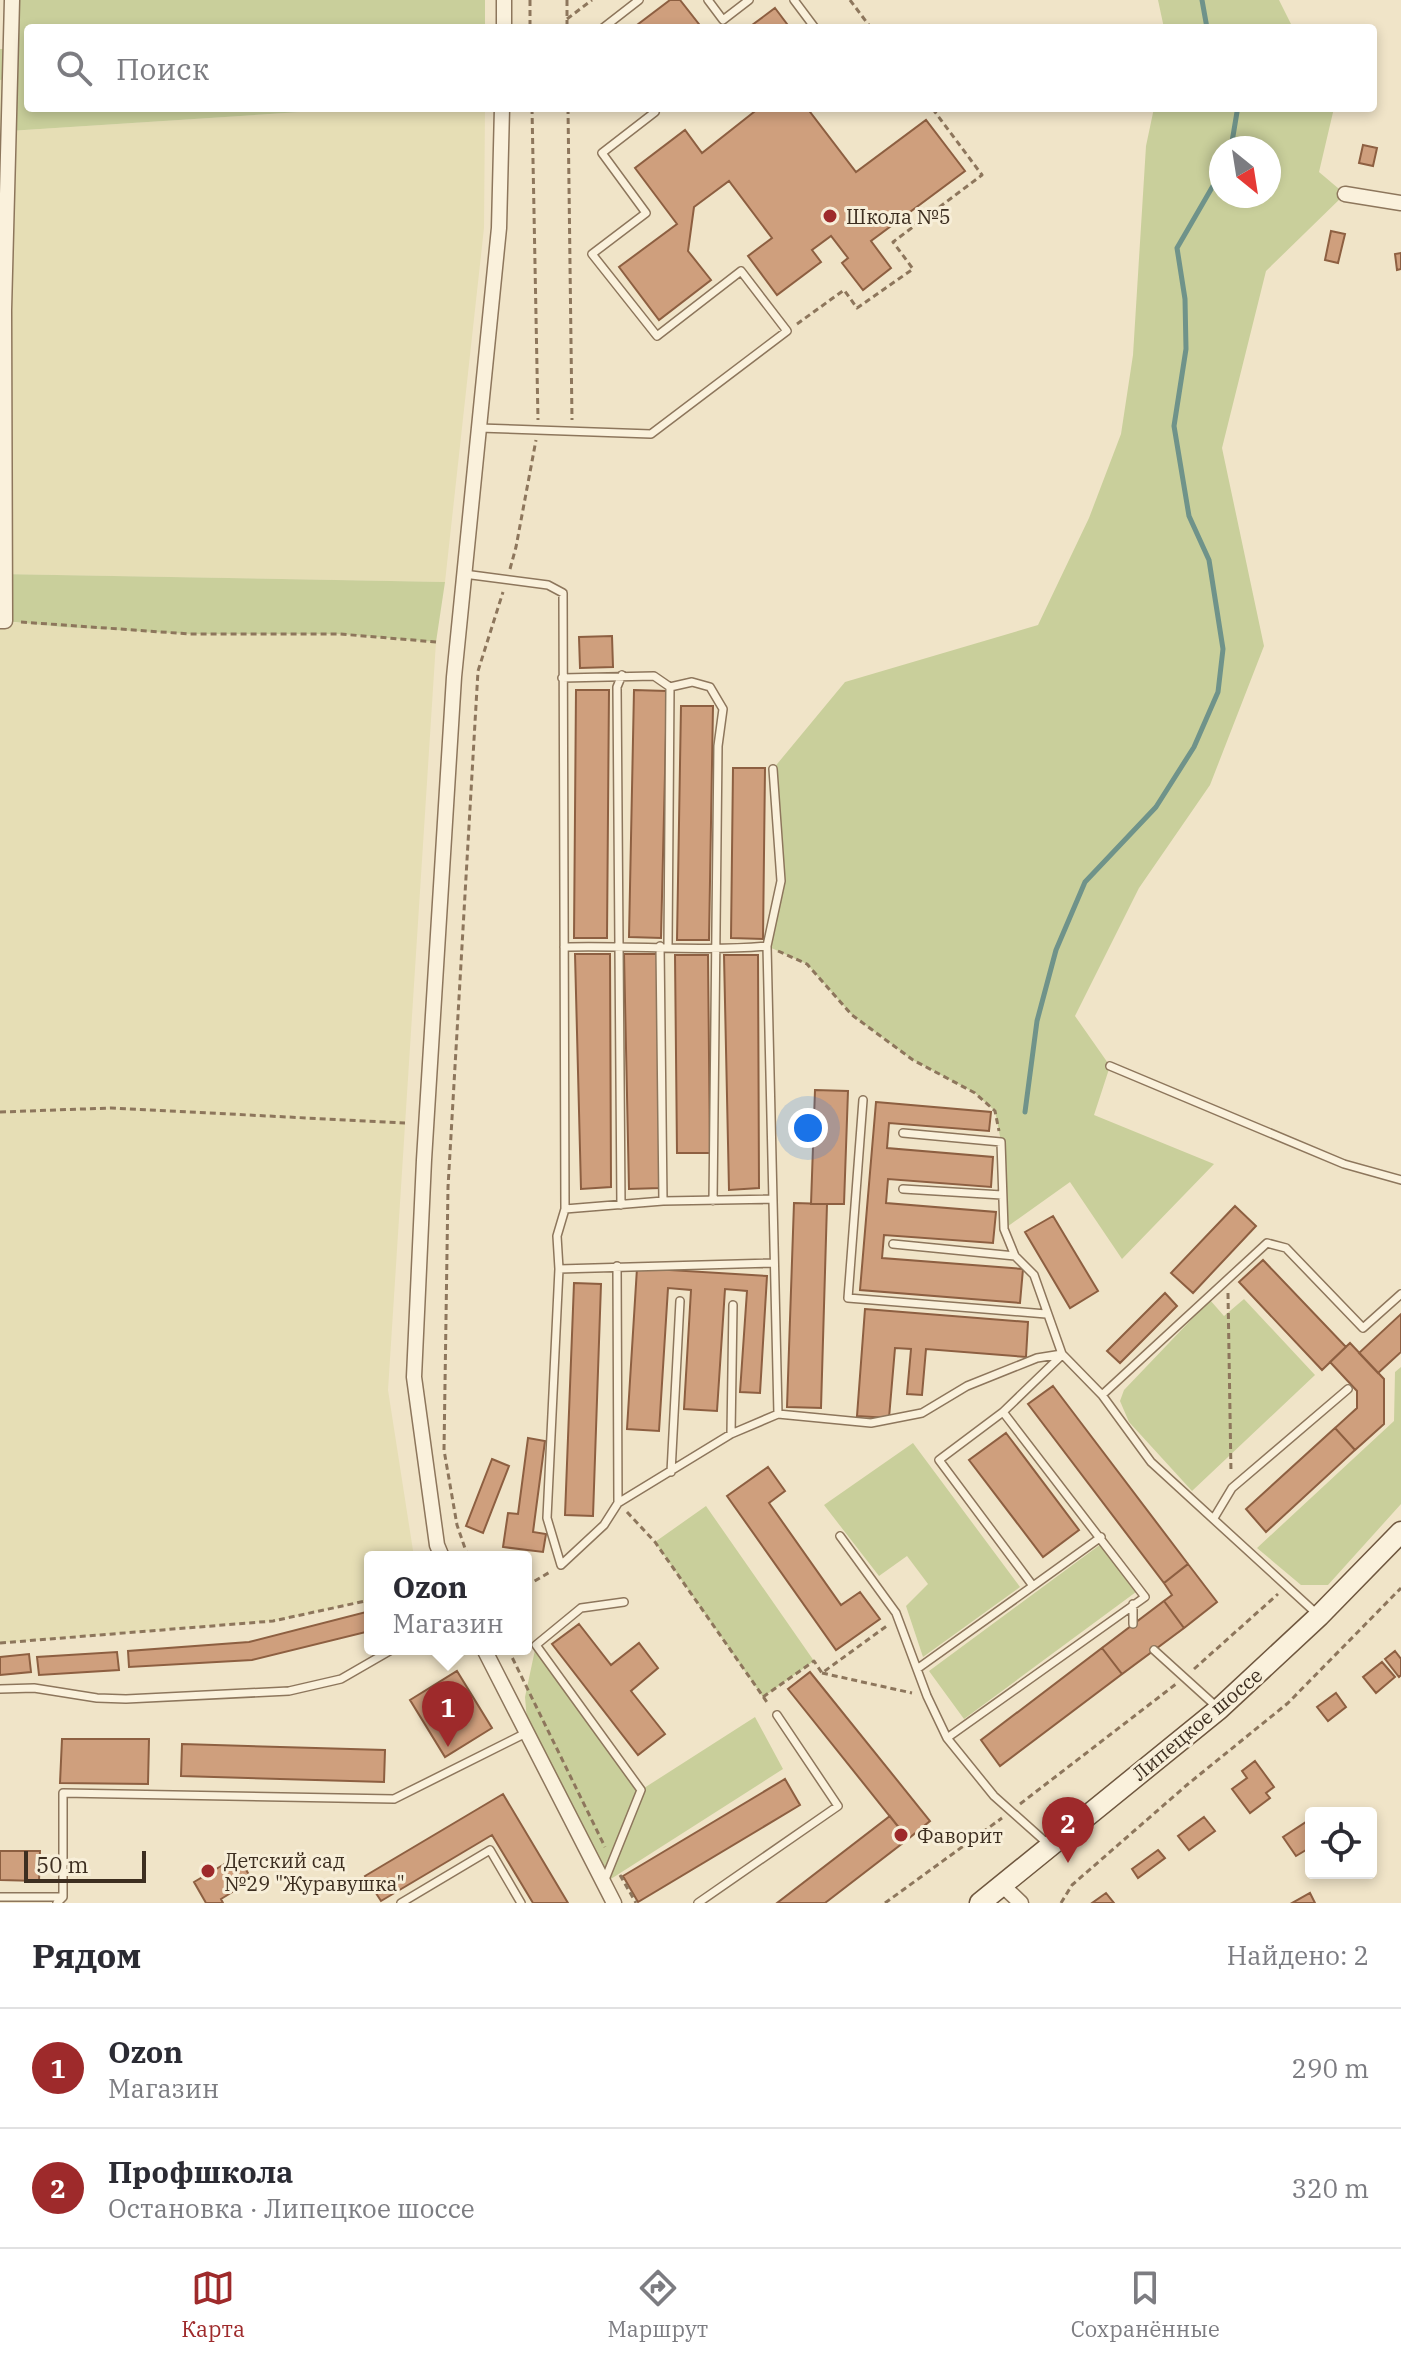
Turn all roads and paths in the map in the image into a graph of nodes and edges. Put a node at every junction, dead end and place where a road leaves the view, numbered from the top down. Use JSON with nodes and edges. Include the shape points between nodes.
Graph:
{"nodes":[{"id":1,"x":12,"y":0,"type":"edge"},
{"id":2,"x":504,"y":0,"type":"edge"},
{"id":3,"x":530,"y":0,"type":"edge"},
{"id":4,"x":567,"y":0,"type":"edge"},
{"id":5,"x":592,"y":0,"type":"edge"},
{"id":6,"x":639,"y":0,"type":"edge"},
{"id":7,"x":708,"y":0,"type":"edge"},
{"id":8,"x":749,"y":0,"type":"edge"},
{"id":9,"x":794,"y":0,"type":"edge"},
{"id":10,"x":850,"y":0,"type":"edge"},
{"id":11,"x":567,"y":19,"type":"junction"},
{"id":12,"x":504,"y":24,"type":"edge"},
{"id":13,"x":530,"y":24,"type":"edge"},
{"id":14,"x":567,"y":24,"type":"edge"},
{"id":15,"x":608,"y":24,"type":"edge"},
{"id":16,"x":812,"y":24,"type":"edge"},
{"id":17,"x":868,"y":24,"type":"edge"},
{"id":18,"x":502,"y":112,"type":"edge"},
{"id":19,"x":532,"y":112,"type":"edge"},
{"id":20,"x":568,"y":112,"type":"edge"},
{"id":21,"x":655,"y":112,"type":"edge"},
{"id":22,"x":935,"y":112,"type":"edge"},
{"id":23,"x":1345,"y":194,"type":"dead end"},
{"id":24,"x":1401,"y":203,"type":"edge"},
{"id":25,"x":787,"y":331,"type":"junction"},
{"id":26,"x":479,"y":428,"type":"junction"},
{"id":27,"x":538,"y":429,"type":"junction"},
{"id":28,"x":572,"y":430,"type":"junction"},
{"id":29,"x":464,"y":574,"type":"junction"},
{"id":30,"x":506,"y":580,"type":"junction"},
{"id":31,"x":3,"y":621,"type":"edge"},
{"id":32,"x":436,"y":642,"type":"dead end"},
{"id":33,"x":622,"y":675,"type":"junction"},
{"id":34,"x":562,"y":678,"type":"junction"},
{"id":35,"x":670,"y":687,"type":"junction"},
{"id":36,"x":773,"y":769,"type":"dead end"},
{"id":37,"x":617,"y":945,"type":"junction"},
{"id":38,"x":664,"y":946,"type":"junction"},
{"id":39,"x":767,"y":946,"type":"junction"},
{"id":40,"x":564,"y":947,"type":"junction"},
{"id":41,"x":715,"y":950,"type":"junction"},
{"id":42,"x":1110,"y":1066,"type":"dead end"},
{"id":43,"x":863,"y":1100,"type":"dead end"},
{"id":44,"x":0,"y":1112,"type":"edge"},
{"id":45,"x":405,"y":1123,"type":"dead end"},
{"id":46,"x":903,"y":1133,"type":"dead end"},
{"id":47,"x":1001,"y":1142,"type":"junction"},
{"id":48,"x":1401,"y":1180,"type":"edge"},
{"id":49,"x":903,"y":1189,"type":"dead end"},
{"id":50,"x":1002,"y":1195,"type":"junction"},
{"id":51,"x":773,"y":1199,"type":"junction"},
{"id":52,"x":663,"y":1201,"type":"junction"},
{"id":53,"x":713,"y":1201,"type":"junction"},
{"id":54,"x":621,"y":1205,"type":"junction"},
{"id":55,"x":565,"y":1209,"type":"junction"},
{"id":56,"x":893,"y":1244,"type":"dead end"},
{"id":57,"x":1015,"y":1256,"type":"junction"},
{"id":58,"x":774,"y":1263,"type":"junction"},
{"id":59,"x":617,"y":1266,"type":"junction"},
{"id":60,"x":559,"y":1269,"type":"junction"},
{"id":61,"x":1228,"y":1277,"type":"junction"},
{"id":62,"x":1401,"y":1294,"type":"edge"},
{"id":63,"x":680,"y":1301,"type":"dead end"},
{"id":64,"x":733,"y":1305,"type":"dead end"},
{"id":65,"x":1046,"y":1314,"type":"junction"},
{"id":66,"x":1062,"y":1354,"type":"junction"},
{"id":67,"x":1348,"y":1389,"type":"dead end"},
{"id":68,"x":1102,"y":1395,"type":"junction"},
{"id":69,"x":1003,"y":1412,"type":"junction"},
{"id":70,"x":778,"y":1414,"type":"junction"},
{"id":71,"x":731,"y":1434,"type":"junction"},
{"id":72,"x":671,"y":1472,"type":"junction"},
{"id":73,"x":1232,"y":1488,"type":"junction"},
{"id":74,"x":618,"y":1503,"type":"junction"},
{"id":75,"x":1214,"y":1518,"type":"junction"},
{"id":76,"x":1401,"y":1532,"type":"edge"},
{"id":77,"x":840,"y":1536,"type":"dead end"},
{"id":78,"x":1101,"y":1537,"type":"junction"},
{"id":79,"x":440,"y":1551,"type":"edge"},
{"id":80,"x":466,"y":1551,"type":"edge"},
{"id":81,"x":561,"y":1565,"type":"junction"},
{"id":82,"x":532,"y":1582,"type":"edge"},
{"id":83,"x":1033,"y":1586,"type":"junction"},
{"id":84,"x":1287,"y":1586,"type":"junction"},
{"id":85,"x":1401,"y":1588,"type":"edge"},
{"id":86,"x":364,"y":1601,"type":"edge"},
{"id":87,"x":624,"y":1602,"type":"dead end"},
{"id":88,"x":1133,"y":1604,"type":"junction"},
{"id":89,"x":1319,"y":1616,"type":"junction"},
{"id":90,"x":898,"y":1618,"type":"junction"},
{"id":91,"x":1133,"y":1624,"type":"dead end"},
{"id":92,"x":0,"y":1643,"type":"edge"},
{"id":93,"x":1154,"y":1650,"type":"dead end"},
{"id":94,"x":383,"y":1655,"type":"edge"},
{"id":95,"x":487,"y":1655,"type":"edge"},
{"id":96,"x":511,"y":1655,"type":"edge"},
{"id":97,"x":917,"y":1669,"type":"junction"},
{"id":98,"x":822,"y":1673,"type":"junction"},
{"id":99,"x":1184,"y":1677,"type":"junction"},
{"id":100,"x":0,"y":1689,"type":"edge"},
{"id":101,"x":927,"y":1696,"type":"junction"},
{"id":102,"x":763,"y":1697,"type":"junction"},
{"id":103,"x":1219,"y":1709,"type":"junction"},
{"id":104,"x":777,"y":1715,"type":"joint"},
{"id":105,"x":528,"y":1732,"type":"junction"},
{"id":106,"x":947,"y":1738,"type":"junction"},
{"id":107,"x":1011,"y":1811,"type":"junction"},
{"id":108,"x":1050,"y":1845,"type":"junction"},
{"id":109,"x":612,"y":1861,"type":"junction"},
{"id":110,"x":603,"y":1884,"type":"junction"},
{"id":111,"x":1002,"y":1885,"type":"junction"},
{"id":112,"x":0,"y":1897,"type":"edge"},
{"id":113,"x":60,"y":1900,"type":"edge"},
{"id":114,"x":401,"y":1903,"type":"edge"},
{"id":115,"x":521,"y":1903,"type":"edge"},
{"id":116,"x":614,"y":1903,"type":"edge"},
{"id":117,"x":636,"y":1903,"type":"edge"},
{"id":118,"x":698,"y":1903,"type":"edge"},
{"id":119,"x":885,"y":1903,"type":"edge"},
{"id":120,"x":980,"y":1903,"type":"edge"},
{"id":121,"x":1021,"y":1903,"type":"edge"},
{"id":122,"x":1061,"y":1903,"type":"edge"}],
"edges":[{"from":1,"to":31,"type":"street"},
{"from":2,"to":12,"type":"street"},
{"from":3,"to":13,"type":"path"},
{"from":4,"to":11,"type":"path"},
{"from":5,"to":11,"type":"path"},
{"from":6,"to":15,"type":"lane"},
{"from":7,"to":8,"type":"lane","via":[[723,20]]},
{"from":9,"to":16,"type":"lane"},
{"from":10,"to":17,"type":"path"},
{"from":11,"to":14,"type":"path"},
{"from":18,"to":26,"type":"street","via":[[499,228]]},
{"from":19,"to":27,"type":"path"},
{"from":20,"to":28,"type":"path"},
{"from":21,"to":25,"type":"lane","via":[[602,153],[646,213],[592,254],[657,336],[741,271]]},
{"from":22,"to":25,"type":"path","via":[[982,175],[893,242],[913,269],[857,308],[844,290]]},
{"from":23,"to":24,"type":"street"},
{"from":25,"to":28,"type":"lane","via":[[651,434]]},
{"from":26,"to":27,"type":"lane"},
{"from":26,"to":29,"type":"street"},
{"from":27,"to":28,"type":"lane"},
{"from":27,"to":30,"type":"path"},
{"from":29,"to":30,"type":"lane"},
{"from":29,"to":79,"type":"street","via":[[414,1377]]},
{"from":30,"to":34,"type":"lane","via":[[548,585],[563,593]]},
{"from":30,"to":80,"type":"path","via":[[478,671],[448,1187],[444,1450]]},
{"from":31,"to":32,"type":"path"},
{"from":33,"to":34,"type":"lane"},
{"from":33,"to":35,"type":"lane","via":[[654,676]]},
{"from":33,"to":37,"type":"lane","via":[[617,687]]},
{"from":34,"to":40,"type":"lane"},
{"from":35,"to":38,"type":"lane"},
{"from":35,"to":41,"type":"lane","via":[[692,682],[710,687],[723,709]]},
{"from":36,"to":39,"type":"lane","via":[[781,881]]},
{"from":37,"to":38,"type":"lane"},
{"from":37,"to":40,"type":"lane"},
{"from":37,"to":54,"type":"lane"},
{"from":38,"to":41,"type":"lane"},
{"from":38,"to":52,"type":"lane"},
{"from":39,"to":41,"type":"lane"},
{"from":39,"to":47,"type":"path","via":[[807,964],[852,1015],[913,1060],[975,1093],[995,1111]]},
{"from":39,"to":51,"type":"lane"},
{"from":40,"to":55,"type":"lane"},
{"from":41,"to":53,"type":"lane"},
{"from":42,"to":48,"type":"lane","via":[[1344,1164]]},
{"from":43,"to":65,"type":"lane","via":[[848,1298]]},
{"from":44,"to":45,"type":"path","via":[[111,1108]]},
{"from":46,"to":47,"type":"lane"},
{"from":47,"to":50,"type":"lane"},
{"from":49,"to":50,"type":"lane"},
{"from":50,"to":57,"type":"lane","via":[[1004,1229]]},
{"from":51,"to":53,"type":"lane"},
{"from":51,"to":58,"type":"lane"},
{"from":52,"to":53,"type":"lane"},
{"from":52,"to":54,"type":"lane"},
{"from":54,"to":55,"type":"lane"},
{"from":55,"to":60,"type":"lane","via":[[557,1236]]},
{"from":56,"to":57,"type":"lane"},
{"from":57,"to":65,"type":"lane","via":[[1034,1275]]},
{"from":58,"to":59,"type":"lane"},
{"from":58,"to":70,"type":"lane"},
{"from":59,"to":60,"type":"lane"},
{"from":59,"to":74,"type":"lane"},
{"from":60,"to":81,"type":"lane","via":[[547,1518]]},
{"from":61,"to":62,"type":"lane","via":[[1267,1243],[1286,1248],[1363,1328]]},
{"from":61,"to":68,"type":"lane"},
{"from":61,"to":73,"type":"path"},
{"from":63,"to":72,"type":"lane"},
{"from":64,"to":71,"type":"lane"},
{"from":65,"to":66,"type":"lane"},
{"from":66,"to":68,"type":"lane"},
{"from":66,"to":69,"type":"lane"},
{"from":66,"to":70,"type":"lane","via":[[1037,1358],[967,1386],[922,1413],[871,1423]]},
{"from":67,"to":73,"type":"lane"},
{"from":68,"to":75,"type":"lane","via":[[1151,1462]]},
{"from":69,"to":78,"type":"lane"},
{"from":69,"to":83,"type":"lane","via":[[939,1460]]},
{"from":70,"to":71,"type":"lane"},
{"from":71,"to":72,"type":"lane"},
{"from":72,"to":74,"type":"lane"},
{"from":73,"to":75,"type":"lane"},
{"from":74,"to":81,"type":"lane","via":[[604,1525]]},
{"from":74,"to":102,"type":"path","via":[[655,1542]]},
{"from":75,"to":84,"type":"lane"},
{"from":76,"to":89,"type":"main road","name":"Липецкое шоссе"},
{"from":77,"to":90,"type":"lane"},
{"from":78,"to":83,"type":"lane"},
{"from":78,"to":88,"type":"lane","via":[[1145,1597]]},
{"from":81,"to":82,"type":"path"},
{"from":83,"to":97,"type":"lane"},
{"from":84,"to":89,"type":"lane"},
{"from":84,"to":99,"type":"path"},
{"from":85,"to":122,"type":"path","via":[[1288,1703],[1072,1885]]},
{"from":86,"to":92,"type":"path","via":[[273,1621]]},
{"from":87,"to":109,"type":"lane","via":[[581,1608],[536,1645],[641,1790]]},
{"from":88,"to":91,"type":"lane"},
{"from":88,"to":106,"type":"lane"},
{"from":89,"to":103,"type":"main road","name":"Липецкое шоссе"},
{"from":90,"to":97,"type":"lane"},
{"from":90,"to":98,"type":"path"},
{"from":93,"to":99,"type":"lane"},
{"from":94,"to":100,"type":"lane","via":[[341,1679],[289,1691],[126,1699]]},
{"from":95,"to":105,"type":"street"},
{"from":96,"to":109,"type":"path"},
{"from":97,"to":101,"type":"lane"},
{"from":98,"to":101,"type":"path"},
{"from":98,"to":102,"type":"path","via":[[814,1661]]},
{"from":99,"to":103,"type":"lane"},
{"from":99,"to":107,"type":"path"},
{"from":101,"to":106,"type":"lane"},
{"from":102,"to":104,"type":"path"},
{"from":103,"to":108,"type":"main road","name":"Липецкое шоссе"},
{"from":104,"to":118,"type":"lane","via":[[838,1806]]},
{"from":105,"to":110,"type":"street"},
{"from":105,"to":113,"type":"lane","via":[[394,1799],[63,1793]]},
{"from":106,"to":107,"type":"lane"},
{"from":107,"to":108,"type":"lane"},
{"from":107,"to":119,"type":"path"},
{"from":108,"to":111,"type":"main road","name":"Липецкое шоссе"},
{"from":109,"to":110,"type":"lane"},
{"from":109,"to":117,"type":"path"},
{"from":110,"to":116,"type":"street"},
{"from":111,"to":120,"type":"main road","name":"Липецкое шоссе"},
{"from":111,"to":121,"type":"street"},
{"from":112,"to":113,"type":"lane"},
{"from":114,"to":115,"type":"lane","via":[[490,1850]]}]}
